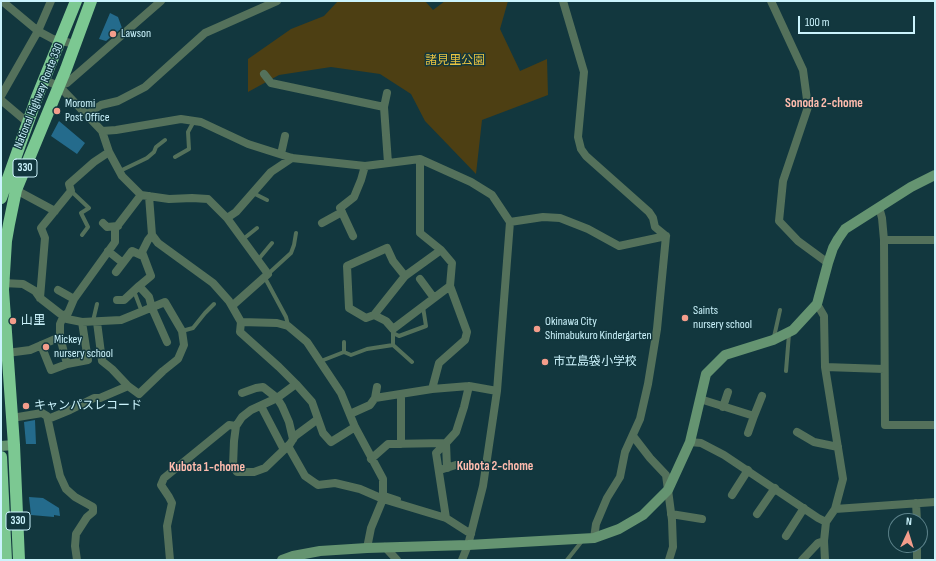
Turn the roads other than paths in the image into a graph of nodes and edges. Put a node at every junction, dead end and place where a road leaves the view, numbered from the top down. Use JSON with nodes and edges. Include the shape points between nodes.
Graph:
{"nodes":[{"id":1,"x":2,"y":1,"type":"edge"},
{"id":2,"x":51,"y":1,"type":"edge"},
{"id":3,"x":76,"y":1,"type":"edge"},
{"id":4,"x":91,"y":1,"type":"edge"},
{"id":5,"x":161,"y":1,"type":"edge"},
{"id":6,"x":277,"y":1,"type":"edge"},
{"id":7,"x":563,"y":1,"type":"edge"},
{"id":8,"x":771,"y":1,"type":"edge"},
{"id":9,"x":38,"y":31,"type":"junction"},
{"id":10,"x":60,"y":41,"type":"junction"},
{"id":11,"x":75,"y":44,"type":"junction"},
{"id":12,"x":264,"y":74,"type":"dead end"},
{"id":13,"x":44,"y":80,"type":"junction"},
{"id":14,"x":59,"y":86,"type":"junction"},
{"id":15,"x":387,"y":93,"type":"dead end"},
{"id":16,"x":1,"y":96,"type":"edge"},
{"id":17,"x":1,"y":100,"type":"edge"},
{"id":18,"x":384,"y":107,"type":"junction"},
{"id":19,"x":87,"y":114,"type":"junction"},
{"id":20,"x":194,"y":121,"type":"junction"},
{"id":21,"x":28,"y":122,"type":"junction"},
{"id":22,"x":102,"y":131,"type":"junction"},
{"id":23,"x":285,"y":136,"type":"dead end"},
{"id":24,"x":165,"y":140,"type":"dead end"},
{"id":25,"x":109,"y":152,"type":"junction"},
{"id":26,"x":281,"y":154,"type":"junction"},
{"id":27,"x":175,"y":157,"type":"dead end"},
{"id":28,"x":292,"y":158,"type":"junction"},
{"id":29,"x":420,"y":159,"type":"junction"},
{"id":30,"x":388,"y":163,"type":"junction"},
{"id":31,"x":365,"y":166,"type":"junction"},
{"id":32,"x":119,"y":171,"type":"junction"},
{"id":33,"x":935,"y":175,"type":"edge"},
{"id":34,"x":3,"y":184,"type":"edge"},
{"id":35,"x":16,"y":190,"type":"junction"},
{"id":36,"x":71,"y":191,"type":"junction"},
{"id":37,"x":253,"y":193,"type":"junction"},
{"id":38,"x":145,"y":195,"type":"junction"},
{"id":39,"x":1,"y":198,"type":"edge"},
{"id":40,"x":266,"y":200,"type":"dead end"},
{"id":41,"x":879,"y":207,"type":"junction"},
{"id":42,"x":55,"y":211,"type":"junction"},
{"id":43,"x":342,"y":212,"type":"junction"},
{"id":44,"x":227,"y":218,"type":"junction"},
{"id":45,"x":510,"y":222,"type":"junction"},
{"id":46,"x":103,"y":223,"type":"dead end"},
{"id":47,"x":322,"y":223,"type":"dead end"},
{"id":48,"x":118,"y":226,"type":"junction"},
{"id":49,"x":257,"y":228,"type":"dead end"},
{"id":50,"x":296,"y":233,"type":"dead end"},
{"id":51,"x":82,"y":235,"type":"dead end"},
{"id":52,"x":152,"y":235,"type":"junction"},
{"id":53,"x":353,"y":236,"type":"dead end"},
{"id":54,"x":666,"y":236,"type":"junction"},
{"id":55,"x":242,"y":240,"type":"junction"},
{"id":56,"x":884,"y":240,"type":"junction"},
{"id":57,"x":935,"y":240,"type":"edge"},
{"id":58,"x":272,"y":243,"type":"dead end"},
{"id":59,"x":440,"y":250,"type":"junction"},
{"id":60,"x":108,"y":251,"type":"junction"},
{"id":61,"x":143,"y":256,"type":"junction"},
{"id":62,"x":257,"y":261,"type":"junction"},
{"id":63,"x":123,"y":263,"type":"junction"},
{"id":64,"x":828,"y":263,"type":"junction"},
{"id":65,"x":116,"y":272,"type":"dead end"},
{"id":66,"x":266,"y":276,"type":"junction"},
{"id":67,"x":405,"y":276,"type":"junction"},
{"id":68,"x":420,"y":279,"type":"dead end"},
{"id":69,"x":2,"y":284,"type":"edge"},
{"id":70,"x":450,"y":286,"type":"junction"},
{"id":71,"x":137,"y":288,"type":"junction"},
{"id":72,"x":58,"y":290,"type":"dead end"},
{"id":73,"x":40,"y":298,"type":"junction"},
{"id":74,"x":434,"y":298,"type":"junction"},
{"id":75,"x":74,"y":299,"type":"junction"},
{"id":76,"x":117,"y":300,"type":"dead end"},
{"id":77,"x":386,"y":301,"type":"junction"},
{"id":78,"x":97,"y":304,"type":"dead end"},
{"id":79,"x":214,"y":304,"type":"dead end"},
{"id":80,"x":817,"y":304,"type":"junction"},
{"id":81,"x":232,"y":306,"type":"junction"},
{"id":82,"x":423,"y":307,"type":"junction"},
{"id":83,"x":152,"y":308,"type":"junction"},
{"id":84,"x":780,"y":310,"type":"dead end"},
{"id":85,"x":142,"y":312,"type":"junction"},
{"id":86,"x":374,"y":315,"type":"junction"},
{"id":87,"x":64,"y":316,"type":"junction"},
{"id":88,"x":386,"y":321,"type":"junction"},
{"id":89,"x":82,"y":322,"type":"junction"},
{"id":90,"x":95,"y":322,"type":"junction"},
{"id":91,"x":241,"y":322,"type":"junction"},
{"id":92,"x":288,"y":326,"type":"junction"},
{"id":93,"x":182,"y":331,"type":"junction"},
{"id":94,"x":393,"y":331,"type":"junction"},
{"id":95,"x":789,"y":332,"type":"junction"},
{"id":96,"x":60,"y":337,"type":"junction"},
{"id":97,"x":773,"y":340,"type":"junction"},
{"id":98,"x":167,"y":342,"type":"dead end"},
{"id":99,"x":344,"y":342,"type":"dead end"},
{"id":100,"x":393,"y":345,"type":"junction"},
{"id":101,"x":41,"y":346,"type":"junction"},
{"id":102,"x":344,"y":352,"type":"junction"},
{"id":103,"x":7,"y":353,"type":"junction"},
{"id":104,"x":321,"y":361,"type":"junction"},
{"id":105,"x":412,"y":362,"type":"dead end"},
{"id":106,"x":67,"y":364,"type":"junction"},
{"id":107,"x":825,"y":367,"type":"junction"},
{"id":108,"x":884,"y":368,"type":"junction"},
{"id":109,"x":786,"y":370,"type":"dead end"},
{"id":110,"x":296,"y":384,"type":"junction"},
{"id":111,"x":128,"y":386,"type":"junction"},
{"id":112,"x":469,"y":386,"type":"junction"},
{"id":113,"x":376,"y":387,"type":"dead end"},
{"id":114,"x":432,"y":389,"type":"junction"},
{"id":115,"x":497,"y":391,"type":"junction"},
{"id":116,"x":728,"y":392,"type":"dead end"},
{"id":117,"x":242,"y":393,"type":"dead end"},
{"id":118,"x":401,"y":394,"type":"junction"},
{"id":119,"x":762,"y":396,"type":"dead end"},
{"id":120,"x":277,"y":398,"type":"junction"},
{"id":121,"x":375,"y":398,"type":"junction"},
{"id":122,"x":700,"y":400,"type":"junction"},
{"id":123,"x":261,"y":406,"type":"junction"},
{"id":124,"x":722,"y":407,"type":"junction"},
{"id":125,"x":350,"y":414,"type":"junction"},
{"id":126,"x":754,"y":416,"type":"junction"},
{"id":127,"x":12,"y":418,"type":"junction"},
{"id":128,"x":48,"y":419,"type":"junction"},
{"id":129,"x":318,"y":419,"type":"junction"},
{"id":130,"x":935,"y":425,"type":"edge"},
{"id":131,"x":236,"y":426,"type":"junction"},
{"id":132,"x":355,"y":427,"type":"junction"},
{"id":133,"x":797,"y":432,"type":"dead end"},
{"id":134,"x":748,"y":433,"type":"dead end"},
{"id":135,"x":633,"y":436,"type":"junction"},
{"id":136,"x":293,"y":439,"type":"junction"},
{"id":137,"x":690,"y":442,"type":"junction"},
{"id":138,"x":401,"y":444,"type":"junction"},
{"id":139,"x":446,"y":444,"type":"junction"},
{"id":140,"x":14,"y":445,"type":"junction"},
{"id":141,"x":1,"y":446,"type":"edge"},
{"id":142,"x":838,"y":447,"type":"junction"},
{"id":143,"x":286,"y":448,"type":"junction"},
{"id":144,"x":1,"y":457,"type":"edge"},
{"id":145,"x":371,"y":459,"type":"junction"},
{"id":146,"x":460,"y":464,"type":"dead end"},
{"id":147,"x":447,"y":468,"type":"junction"},
{"id":148,"x":438,"y":470,"type":"junction"},
{"id":149,"x":748,"y":470,"type":"junction"},
{"id":150,"x":2,"y":488,"type":"edge"},
{"id":151,"x":775,"y":488,"type":"junction"},
{"id":152,"x":668,"y":490,"type":"junction"},
{"id":153,"x":732,"y":495,"type":"dead end"},
{"id":154,"x":383,"y":497,"type":"junction"},
{"id":155,"x":399,"y":499,"type":"dead end"},
{"id":156,"x":935,"y":502,"type":"edge"},
{"id":157,"x":916,"y":503,"type":"junction"},
{"id":158,"x":804,"y":508,"type":"junction"},
{"id":159,"x":835,"y":509,"type":"junction"},
{"id":160,"x":917,"y":513,"type":"edge"},
{"id":161,"x":671,"y":514,"type":"junction"},
{"id":162,"x":757,"y":514,"type":"dead end"},
{"id":163,"x":446,"y":518,"type":"junction"},
{"id":164,"x":702,"y":519,"type":"dead end"},
{"id":165,"x":826,"y":522,"type":"junction"},
{"id":166,"x":471,"y":534,"type":"junction"},
{"id":167,"x":786,"y":536,"type":"dead end"},
{"id":168,"x":594,"y":538,"type":"junction"},
{"id":169,"x":583,"y":539,"type":"junction"},
{"id":170,"x":824,"y":541,"type":"junction"},
{"id":171,"x":468,"y":545,"type":"junction"},
{"id":172,"x":385,"y":547,"type":"junction"},
{"id":173,"x":367,"y":548,"type":"junction"},
{"id":174,"x":293,"y":556,"type":"junction"},
{"id":175,"x":6,"y":560,"type":"edge"},
{"id":176,"x":19,"y":560,"type":"edge"},
{"id":177,"x":76,"y":560,"type":"edge"},
{"id":178,"x":170,"y":560,"type":"edge"},
{"id":179,"x":282,"y":560,"type":"edge"},
{"id":180,"x":305,"y":560,"type":"edge"},
{"id":181,"x":398,"y":560,"type":"edge"},
{"id":182,"x":462,"y":560,"type":"edge"},
{"id":183,"x":567,"y":560,"type":"edge"},
{"id":184,"x":669,"y":560,"type":"edge"},
{"id":185,"x":802,"y":560,"type":"edge"},
{"id":186,"x":825,"y":560,"type":"edge"}],
"edges":[{"from":1,"to":9,"type":"street"},
{"from":2,"to":9,"type":"street"},
{"from":3,"to":10,"type":"highway","name":"National Highway Route 330","number":"330"},
{"from":4,"to":11,"type":"highway","name":"National Highway Route 330","number":"330"},
{"from":5,"to":14,"type":"street","via":[[67,82]]},
{"from":6,"to":19,"type":"street","via":[[205,33],[145,87],[118,101],[100,105]]},
{"from":7,"to":54,"type":"street","via":[[584,72],[578,137],[581,149],[649,212],[655,227]]},
{"from":8,"to":64,"type":"street","via":[[803,70],[808,107],[783,181],[779,221],[798,241]]},
{"from":9,"to":10,"type":"street"},
{"from":9,"to":16,"type":"street"},
{"from":10,"to":11,"type":"street"},
{"from":10,"to":13,"type":"highway","name":"National Highway Route 330","number":"330"},
{"from":11,"to":14,"type":"highway","name":"National Highway Route 330","number":"330"},
{"from":12,"to":18,"type":"street","via":[[271,83]]},
{"from":13,"to":14,"type":"street"},
{"from":13,"to":21,"type":"highway","name":"National Highway Route 330","number":"330"},
{"from":14,"to":19,"type":"street"},
{"from":14,"to":35,"type":"highway","name":"National Highway Route 330","number":"330"},
{"from":15,"to":18,"type":"street"},
{"from":17,"to":21,"type":"street"},
{"from":18,"to":30,"type":"street"},
{"from":19,"to":22,"type":"street"},
{"from":20,"to":22,"type":"street","via":[[181,119]]},
{"from":20,"to":26,"type":"street","via":[[248,144]]},
{"from":20,"to":27,"type":"lane","via":[[188,132],[189,149]]},
{"from":21,"to":34,"type":"highway","name":"National Highway Route 330","number":"330"},
{"from":22,"to":25,"type":"street"},
{"from":23,"to":26,"type":"street"},
{"from":24,"to":32,"type":"lane","via":[[147,158]]},
{"from":25,"to":32,"type":"street"},
{"from":25,"to":36,"type":"street","via":[[69,184]]},
{"from":26,"to":28,"type":"street"},
{"from":28,"to":31,"type":"street"},
{"from":28,"to":37,"type":"street","via":[[271,172]]},
{"from":29,"to":30,"type":"street"},
{"from":29,"to":45,"type":"street","via":[[471,182],[492,195]]},
{"from":29,"to":59,"type":"street","via":[[420,233]]},
{"from":30,"to":31,"type":"street"},
{"from":31,"to":43,"type":"street","via":[[354,197],[340,208]]},
{"from":32,"to":38,"type":"street"},
{"from":33,"to":41,"type":"street"},
{"from":34,"to":39,"type":"highway","name":"National Highway Route 330","number":"330"},
{"from":35,"to":42,"type":"street"},
{"from":35,"to":69,"type":"highway","name":"National Highway Route 330","number":"330"},
{"from":36,"to":42,"type":"street"},
{"from":36,"to":51,"type":"lane","via":[[89,208],[81,213],[88,227]]},
{"from":37,"to":40,"type":"lane"},
{"from":37,"to":44,"type":"street"},
{"from":38,"to":44,"type":"street","via":[[169,199],[208,199]]},
{"from":38,"to":48,"type":"street"},
{"from":38,"to":52,"type":"street"},
{"from":41,"to":56,"type":"street"},
{"from":41,"to":64,"type":"street","via":[[845,229],[838,238]]},
{"from":42,"to":73,"type":"street","via":[[41,228],[45,238]]},
{"from":43,"to":47,"type":"street"},
{"from":43,"to":53,"type":"street"},
{"from":44,"to":55,"type":"street"},
{"from":45,"to":54,"type":"street","via":[[543,217],[560,218],[588,229],[619,246]]},
{"from":45,"to":115,"type":"street"},
{"from":46,"to":48,"type":"street","via":[[107,227]]},
{"from":48,"to":60,"type":"street","via":[[115,229],[115,242]]},
{"from":49,"to":55,"type":"lane"},
{"from":50,"to":66,"type":"lane","via":[[291,253]]},
{"from":52,"to":61,"type":"street","via":[[142,252]]},
{"from":52,"to":81,"type":"street","via":[[158,243],[213,283]]},
{"from":54,"to":135,"type":"street","via":[[657,329],[648,384],[640,419]]},
{"from":55,"to":62,"type":"street"},
{"from":56,"to":57,"type":"street"},
{"from":56,"to":108,"type":"street"},
{"from":58,"to":62,"type":"lane"},
{"from":59,"to":67,"type":"street"},
{"from":59,"to":70,"type":"street","via":[[452,263]]},
{"from":60,"to":63,"type":"street"},
{"from":60,"to":75,"type":"street"},
{"from":61,"to":63,"type":"street","via":[[132,251]]},
{"from":61,"to":71,"type":"street","via":[[151,276]]},
{"from":62,"to":66,"type":"street"},
{"from":63,"to":65,"type":"street"},
{"from":64,"to":80,"type":"street"},
{"from":66,"to":81,"type":"street"},
{"from":66,"to":92,"type":"lane"},
{"from":67,"to":77,"type":"street"},
{"from":67,"to":86,"type":"street","via":[[387,248],[348,266],[349,308],[366,318]]},
{"from":68,"to":74,"type":"street"},
{"from":69,"to":73,"type":"street","via":[[23,284],[35,291]]},
{"from":69,"to":103,"type":"highway","name":"National Highway Route 330","number":"330"},
{"from":70,"to":74,"type":"street"},
{"from":70,"to":114,"type":"street","via":[[467,332],[465,340],[439,363]]},
{"from":71,"to":76,"type":"street","via":[[124,300]]},
{"from":71,"to":83,"type":"street","via":[[149,297]]},
{"from":71,"to":85,"type":"lane"},
{"from":72,"to":75,"type":"street"},
{"from":73,"to":87,"type":"street"},
{"from":74,"to":82,"type":"street"},
{"from":75,"to":87,"type":"street"},
{"from":77,"to":86,"type":"street"},
{"from":77,"to":88,"type":"street"},
{"from":78,"to":90,"type":"lane"},
{"from":79,"to":93,"type":"lane","via":[[193,328]]},
{"from":80,"to":95,"type":"street"},
{"from":80,"to":107,"type":"street","via":[[824,316]]},
{"from":81,"to":91,"type":"street"},
{"from":82,"to":94,"type":"street"},
{"from":82,"to":94,"type":"lane","via":[[426,326],[399,336]]},
{"from":83,"to":85,"type":"street"},
{"from":83,"to":93,"type":"street","via":[[166,302]]},
{"from":83,"to":98,"type":"street"},
{"from":84,"to":97,"type":"lane"},
{"from":85,"to":90,"type":"street","via":[[122,320]]},
{"from":86,"to":88,"type":"street"},
{"from":87,"to":89,"type":"street"},
{"from":87,"to":96,"type":"street","via":[[60,324]]},
{"from":88,"to":94,"type":"street"},
{"from":89,"to":90,"type":"street"},
{"from":89,"to":106,"type":"street","via":[[88,360]]},
{"from":90,"to":111,"type":"street","via":[[102,361]]},
{"from":91,"to":92,"type":"street","via":[[277,323]]},
{"from":91,"to":110,"type":"street","via":[[240,332]]},
{"from":92,"to":104,"type":"street","via":[[307,342]]},
{"from":93,"to":111,"type":"street","via":[[184,345],[178,359],[139,394]]},
{"from":94,"to":100,"type":"lane"},
{"from":95,"to":97,"type":"street"},
{"from":95,"to":109,"type":"lane"},
{"from":96,"to":101,"type":"street"},
{"from":96,"to":106,"type":"street"},
{"from":97,"to":122,"type":"street","via":[[725,354],[706,374]]},
{"from":99,"to":102,"type":"lane"},
{"from":100,"to":102,"type":"lane","via":[[367,349],[351,355]]},
{"from":100,"to":105,"type":"lane"},
{"from":101,"to":103,"type":"street"},
{"from":101,"to":106,"type":"street","via":[[51,370]]},
{"from":102,"to":104,"type":"lane"},
{"from":103,"to":127,"type":"highway","name":"National Highway Route 330","number":"330"},
{"from":104,"to":125,"type":"street","via":[[341,393]]},
{"from":107,"to":108,"type":"street"},
{"from":107,"to":142,"type":"street"},
{"from":108,"to":130,"type":"street","via":[[885,425]]},
{"from":110,"to":120,"type":"street"},
{"from":110,"to":129,"type":"street","via":[[312,402]]},
{"from":111,"to":128,"type":"street"},
{"from":112,"to":114,"type":"street"},
{"from":112,"to":115,"type":"street"},
{"from":112,"to":139,"type":"street","via":[[456,432]]},
{"from":113,"to":121,"type":"street"},
{"from":114,"to":118,"type":"street"},
{"from":115,"to":166,"type":"street","via":[[483,486]]},
{"from":116,"to":124,"type":"street"},
{"from":117,"to":120,"type":"street","via":[[264,387]]},
{"from":118,"to":121,"type":"street"},
{"from":118,"to":138,"type":"street"},
{"from":119,"to":126,"type":"street"},
{"from":120,"to":123,"type":"street"},
{"from":120,"to":136,"type":"street","via":[[289,422]]},
{"from":121,"to":125,"type":"street","via":[[370,405]]},
{"from":122,"to":124,"type":"street"},
{"from":122,"to":137,"type":"street"},
{"from":123,"to":131,"type":"street","via":[[242,417]]},
{"from":123,"to":143,"type":"street"},
{"from":124,"to":126,"type":"street"},
{"from":125,"to":132,"type":"street"},
{"from":126,"to":134,"type":"street"},
{"from":127,"to":128,"type":"street","via":[[42,413]]},
{"from":127,"to":140,"type":"highway","name":"National Highway Route 330","number":"330"},
{"from":128,"to":177,"type":"street","via":[[60,476],[66,489],[93,507],[93,512],[76,534]]},
{"from":129,"to":132,"type":"street","via":[[323,433],[331,442]]},
{"from":129,"to":136,"type":"street"},
{"from":131,"to":143,"type":"street","via":[[233,466],[237,472],[254,472],[265,468]]},
{"from":131,"to":178,"type":"street","via":[[229,425],[164,478],[161,485],[172,503],[167,526]]},
{"from":132,"to":145,"type":"street"},
{"from":133,"to":142,"type":"street","via":[[814,442]]},
{"from":135,"to":152,"type":"street","via":[[666,475]]},
{"from":135,"to":168,"type":"street","via":[[625,452],[620,477],[607,498],[596,524]]},
{"from":136,"to":143,"type":"street"},
{"from":137,"to":149,"type":"street","via":[[701,443]]},
{"from":137,"to":152,"type":"street"},
{"from":138,"to":139,"type":"street"},
{"from":138,"to":145,"type":"street","via":[[388,444]]},
{"from":139,"to":147,"type":"street"},
{"from":139,"to":148,"type":"street","via":[[436,453]]},
{"from":140,"to":141,"type":"street"},
{"from":140,"to":176,"type":"highway","name":"National Highway Route 330","number":"330"},
{"from":142,"to":159,"type":"street","via":[[844,479]]},
{"from":143,"to":154,"type":"street","via":[[305,476],[318,485],[335,483]]},
{"from":144,"to":150,"type":"highway","number":"330"},
{"from":145,"to":154,"type":"street","via":[[383,479]]},
{"from":146,"to":147,"type":"street"},
{"from":147,"to":148,"type":"street"},
{"from":148,"to":163,"type":"street"},
{"from":149,"to":151,"type":"street"},
{"from":149,"to":153,"type":"street"},
{"from":150,"to":175,"type":"highway","number":"330"},
{"from":151,"to":158,"type":"street"},
{"from":151,"to":162,"type":"street"},
{"from":152,"to":161,"type":"street"},
{"from":152,"to":168,"type":"street","via":[[643,515],[619,529]]},
{"from":154,"to":155,"type":"lane"},
{"from":154,"to":163,"type":"street"},
{"from":154,"to":173,"type":"street","via":[[371,528]]},
{"from":156,"to":157,"type":"street"},
{"from":157,"to":159,"type":"street"},
{"from":157,"to":160,"type":"street"},
{"from":158,"to":165,"type":"street"},
{"from":158,"to":167,"type":"street"},
{"from":159,"to":165,"type":"street"},
{"from":161,"to":164,"type":"street"},
{"from":161,"to":184,"type":"street","via":[[673,547]]},
{"from":163,"to":166,"type":"street"},
{"from":165,"to":170,"type":"street"},
{"from":166,"to":171,"type":"street"},
{"from":168,"to":169,"type":"street"},
{"from":169,"to":171,"type":"street"},
{"from":169,"to":183,"type":"lane"},
{"from":170,"to":185,"type":"street","via":[[818,543]]},
{"from":170,"to":186,"type":"street"},
{"from":171,"to":172,"type":"street"},
{"from":171,"to":182,"type":"street"},
{"from":172,"to":173,"type":"street"},
{"from":172,"to":181,"type":"street"},
{"from":173,"to":174,"type":"street","via":[[320,551]]},
{"from":174,"to":179,"type":"street"},
{"from":174,"to":180,"type":"street"}]}
